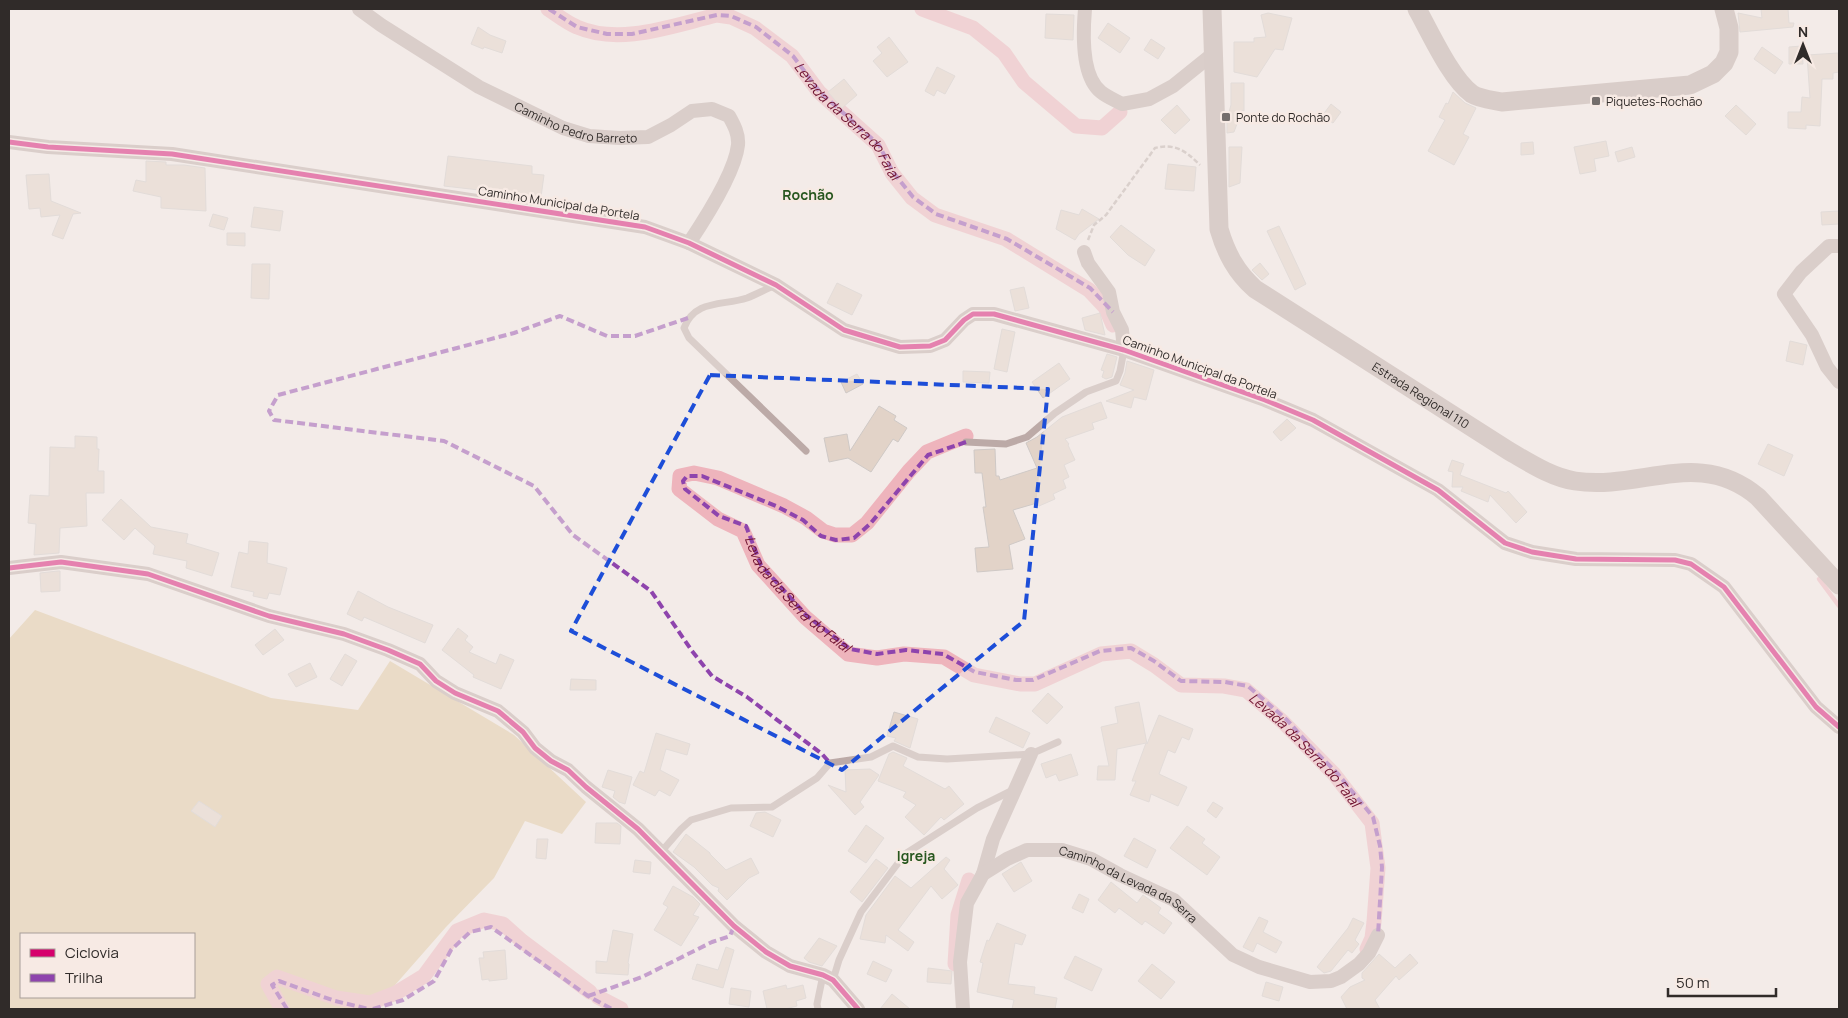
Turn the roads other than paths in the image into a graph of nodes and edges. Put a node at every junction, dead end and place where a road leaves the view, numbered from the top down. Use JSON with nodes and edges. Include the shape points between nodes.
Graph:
{"nodes":[{"id":1,"x":359,"y":9,"type":"edge"},
{"id":2,"x":1085,"y":9,"type":"edge"},
{"id":3,"x":1212,"y":9,"type":"edge"},
{"id":4,"x":1417,"y":9,"type":"edge"},
{"id":5,"x":1724,"y":9,"type":"edge"},
{"id":6,"x":1214,"y":54,"type":"junction"},
{"id":7,"x":9,"y":142,"type":"edge"},
{"id":8,"x":689,"y":243,"type":"junction"},
{"id":9,"x":1839,"y":246,"type":"edge"},
{"id":10,"x":1084,"y":252,"type":"road end"},
{"id":11,"x":776,"y":285,"type":"junction"},
{"id":12,"x":1124,"y":350,"type":"junction"},
{"id":13,"x":1839,"y":382,"type":"edge"},
{"id":14,"x":966,"y":442,"type":"dead end"},
{"id":15,"x":806,"y":450,"type":"dead end"},
{"id":16,"x":9,"y":568,"type":"edge"},
{"id":17,"x":1839,"y":585,"type":"edge"},
{"id":18,"x":1839,"y":727,"type":"edge"},
{"id":19,"x":1058,"y":742,"type":"dead end"},
{"id":20,"x":1031,"y":754,"type":"junction"},
{"id":21,"x":1014,"y":790,"type":"junction"},
{"id":22,"x":661,"y":852,"type":"junction"},
{"id":23,"x":983,"y":874,"type":"junction"},
{"id":24,"x":1378,"y":935,"type":"dead end"},
{"id":25,"x":828,"y":978,"type":"junction"},
{"id":26,"x":818,"y":1009,"type":"edge"},
{"id":27,"x":858,"y":1009,"type":"edge"},
{"id":28,"x":963,"y":1009,"type":"edge"}],
"edges":[{"from":1,"to":8,"type":"street","name":"Caminho Pedro Barreto","via":[[480,87],[563,128],[588,136],[648,137],[692,110],[712,109],[729,116],[738,145],[733,164],[710,212]]},
{"from":2,"to":6,"type":"street","via":[[1083,50],[1092,78],[1100,91],[1122,104],[1149,99],[1173,86]]},
{"from":3,"to":6,"type":"main road","name":"Estrada Regional 110"},
{"from":4,"to":5,"type":"main road","via":[[1463,86],[1473,94],[1502,102],[1690,85],[1712,74],[1730,52]]},
{"from":6,"to":17,"type":"main road","name":"Estrada Regional 110","via":[[1219,229],[1229,257],[1242,277],[1255,289],[1467,425],[1553,475],[1574,481],[1604,483],[1696,471],[1732,479],[1758,497]]},
{"from":7,"to":8,"type":"street","name":"Caminho Municipal da Portela","via":[[172,154],[645,227]]},
{"from":8,"to":11,"type":"street","name":"Caminho Municipal da Portela"},
{"from":9,"to":13,"type":"street","via":[[1829,246],[1801,272],[1784,294]]},
{"from":10,"to":12,"type":"street","via":[[1109,292],[1122,330]]},
{"from":11,"to":12,"type":"street","name":"Caminho Municipal da Portela","via":[[844,330],[900,347],[930,346],[946,340],[972,314],[985,313]]},
{"from":11,"to":15,"type":"lane","via":[[746,298],[700,308],[688,318],[684,328],[689,338]]},
{"from":12,"to":14,"type":"lane","via":[[1116,381],[1086,392],[1027,437],[1006,444]]},
{"from":12,"to":18,"type":"street","name":"Caminho Municipal da Portela","via":[[1313,420],[1438,490],[1505,543],[1532,552],[1576,559],[1675,560],[1691,564],[1724,587],[1816,707]]},
{"from":16,"to":22,"type":"street","via":[[61,562],[148,574],[270,616],[344,634],[388,650],[420,664],[436,681],[455,693],[498,712],[524,732],[535,748],[568,770]]},
{"from":19,"to":20,"type":"lane"},
{"from":20,"to":21,"type":"street"},
{"from":20,"to":22,"type":"lane","via":[[947,760],[918,757],[893,746],[871,757],[830,763],[818,778],[772,807],[731,808],[691,820]]},
{"from":21,"to":23,"type":"street","via":[[993,839]]},
{"from":21,"to":25,"type":"lane","via":[[977,808],[905,854],[861,912]]},
{"from":22,"to":25,"type":"street","via":[[734,926],[766,952],[790,966]]},
{"from":23,"to":24,"type":"street","name":"Caminho da Levada da Serra","via":[[1027,850],[1062,850],[1091,858],[1174,900],[1233,955],[1310,982],[1341,977],[1369,953]]},
{"from":23,"to":28,"type":"street","name":"Caminho da Levada da Serra","via":[[967,903],[960,962]]},
{"from":25,"to":26,"type":"lane"},
{"from":25,"to":27,"type":"street"}]}
